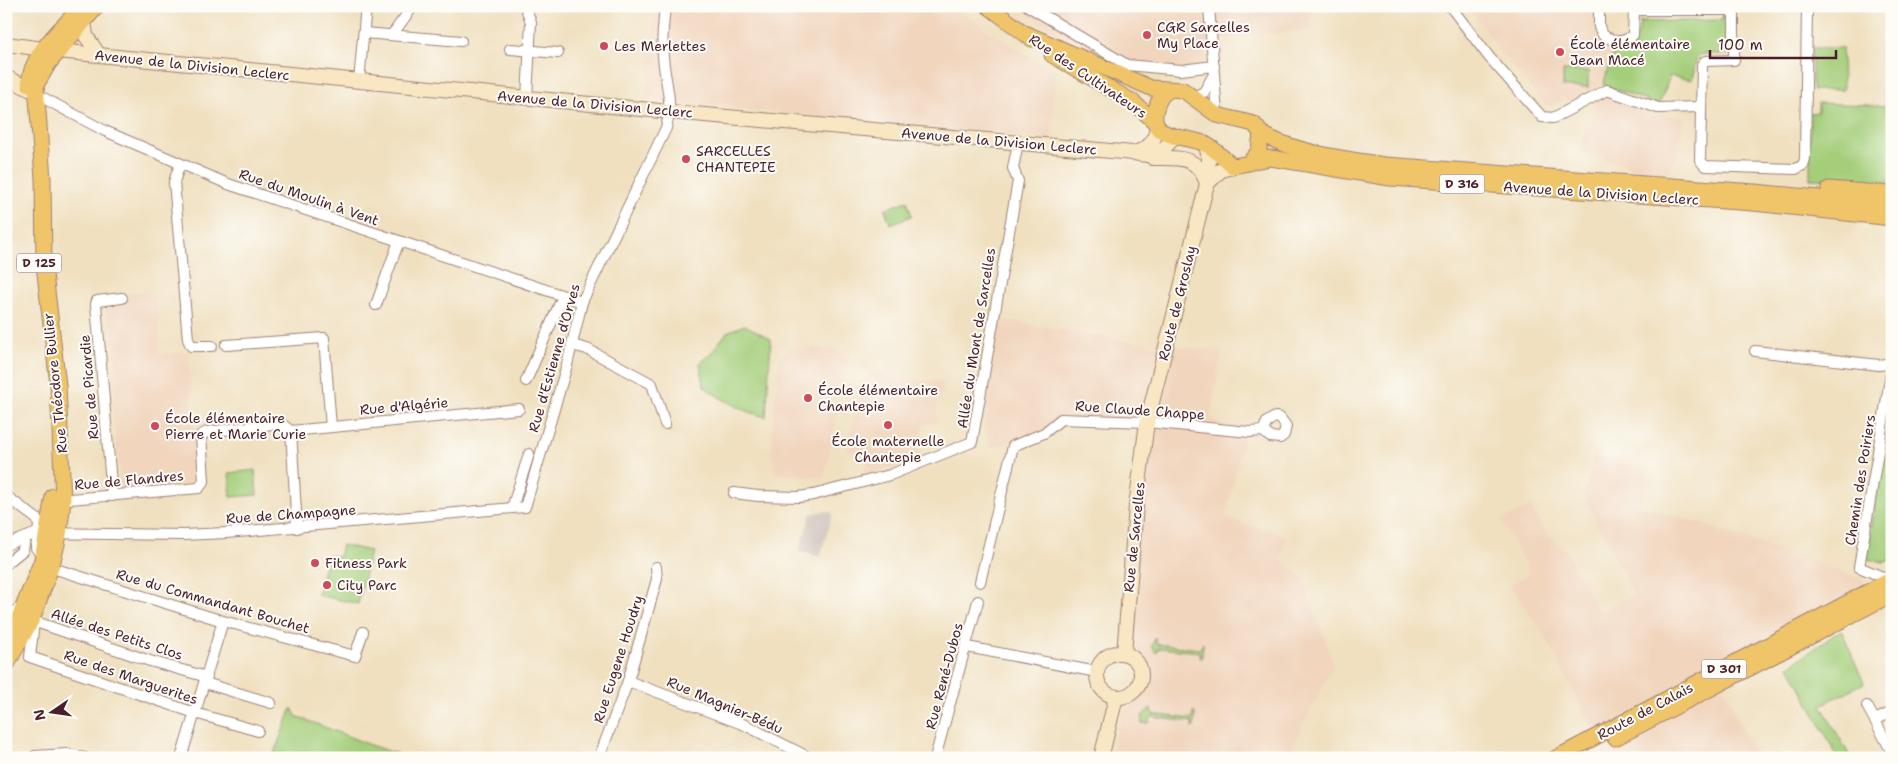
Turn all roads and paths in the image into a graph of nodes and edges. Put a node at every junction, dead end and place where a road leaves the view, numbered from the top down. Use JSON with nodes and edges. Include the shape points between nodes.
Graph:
{"nodes":[{"id":1,"x":97,"y":6,"type":"edge"},
{"id":2,"x":366,"y":6,"type":"edge"},
{"id":3,"x":413,"y":6,"type":"edge"},
{"id":4,"x":525,"y":6,"type":"edge"},
{"id":5,"x":664,"y":6,"type":"edge"},
{"id":6,"x":988,"y":6,"type":"edge"},
{"id":7,"x":1028,"y":6,"type":"edge"},
{"id":8,"x":1209,"y":6,"type":"edge"},
{"id":9,"x":1450,"y":6,"type":"edge"},
{"id":10,"x":1599,"y":6,"type":"edge"},
{"id":11,"x":1807,"y":6,"type":"edge"},
{"id":12,"x":83,"y":13,"type":"edge"},
{"id":13,"x":364,"y":33,"type":"junction"},
{"id":14,"x":1025,"y":33,"type":"junction"},
{"id":15,"x":392,"y":34,"type":"junction"},
{"id":16,"x":461,"y":41,"type":"dead end"},
{"id":17,"x":6,"y":44,"type":"edge"},
{"id":18,"x":510,"y":49,"type":"dead end"},
{"id":19,"x":50,"y":50,"type":"junction"},
{"id":20,"x":531,"y":50,"type":"junction"},
{"id":21,"x":558,"y":53,"type":"dead end"},
{"id":22,"x":99,"y":55,"type":"junction"},
{"id":23,"x":1214,"y":69,"type":"junction"},
{"id":24,"x":6,"y":77,"type":"edge"},
{"id":25,"x":359,"y":81,"type":"junction"},
{"id":26,"x":1169,"y":90,"type":"junction"},
{"id":27,"x":34,"y":91,"type":"junction"},
{"id":28,"x":1193,"y":97,"type":"junction"},
{"id":29,"x":527,"y":98,"type":"junction"},
{"id":30,"x":1701,"y":107,"type":"junction"},
{"id":31,"x":671,"y":112,"type":"junction"},
{"id":32,"x":1217,"y":115,"type":"junction"},
{"id":33,"x":1156,"y":124,"type":"junction"},
{"id":34,"x":1261,"y":133,"type":"junction"},
{"id":35,"x":1177,"y":136,"type":"junction"},
{"id":36,"x":1018,"y":143,"type":"junction"},
{"id":37,"x":1206,"y":144,"type":"junction"},
{"id":38,"x":1140,"y":154,"type":"junction"},
{"id":39,"x":1252,"y":160,"type":"junction"},
{"id":40,"x":180,"y":164,"type":"junction"},
{"id":41,"x":1235,"y":166,"type":"junction"},
{"id":42,"x":1207,"y":184,"type":"junction"},
{"id":43,"x":1673,"y":192,"type":"junction"},
{"id":44,"x":1892,"y":194,"type":"edge"},
{"id":45,"x":1892,"y":205,"type":"edge"},
{"id":46,"x":1892,"y":218,"type":"edge"},
{"id":47,"x":1892,"y":227,"type":"edge"},
{"id":48,"x":399,"y":241,"type":"junction"},
{"id":49,"x":563,"y":296,"type":"junction"},
{"id":50,"x":122,"y":298,"type":"dead end"},
{"id":51,"x":582,"y":302,"type":"junction"},
{"id":52,"x":376,"y":305,"type":"dead end"},
{"id":53,"x":226,"y":345,"type":"dead end"},
{"id":54,"x":572,"y":345,"type":"junction"},
{"id":55,"x":212,"y":346,"type":"dead end"},
{"id":56,"x":1755,"y":352,"type":"dead end"},
{"id":57,"x":1892,"y":363,"type":"edge"},
{"id":58,"x":1892,"y":366,"type":"edge"},
{"id":59,"x":526,"y":381,"type":"dead end"},
{"id":60,"x":519,"y":409,"type":"dead end"},
{"id":61,"x":1147,"y":422,"type":"junction"},
{"id":62,"x":665,"y":424,"type":"dead end"},
{"id":63,"x":331,"y":427,"type":"junction"},
{"id":64,"x":291,"y":431,"type":"junction"},
{"id":65,"x":1263,"y":431,"type":"dead end"},
{"id":66,"x":529,"y":454,"type":"dead end"},
{"id":67,"x":734,"y":493,"type":"dead end"},
{"id":68,"x":6,"y":496,"type":"edge"},
{"id":69,"x":112,"y":496,"type":"junction"},
{"id":70,"x":58,"y":500,"type":"junction"},
{"id":71,"x":525,"y":507,"type":"joint"},
{"id":72,"x":512,"y":508,"type":"junction"},
{"id":73,"x":297,"y":528,"type":"junction"},
{"id":74,"x":48,"y":533,"type":"junction"},
{"id":75,"x":25,"y":539,"type":"junction"},
{"id":76,"x":6,"y":545,"type":"edge"},
{"id":77,"x":47,"y":561,"type":"junction"},
{"id":78,"x":6,"y":564,"type":"edge"},
{"id":79,"x":656,"y":567,"type":"dead end"},
{"id":80,"x":980,"y":582,"type":"dead end"},
{"id":81,"x":1891,"y":585,"type":"edge"},
{"id":82,"x":978,"y":601,"type":"dead end"},
{"id":83,"x":6,"y":616,"type":"edge"},
{"id":84,"x":29,"y":617,"type":"junction"},
{"id":85,"x":224,"y":621,"type":"junction"},
{"id":86,"x":363,"y":632,"type":"dead end"},
{"id":87,"x":966,"y":647,"type":"junction"},
{"id":88,"x":6,"y":649,"type":"edge"},
{"id":89,"x":1124,"y":653,"type":"junction"},
{"id":90,"x":6,"y":666,"type":"edge"},
{"id":91,"x":1097,"y":672,"type":"junction"},
{"id":92,"x":206,"y":680,"type":"junction"},
{"id":93,"x":628,"y":681,"type":"junction"},
{"id":94,"x":1116,"y":697,"type":"junction"},
{"id":95,"x":271,"y":703,"type":"dead end"},
{"id":96,"x":1867,"y":706,"type":"dead end"},
{"id":97,"x":1892,"y":712,"type":"edge"},
{"id":98,"x":195,"y":713,"type":"junction"},
{"id":99,"x":1875,"y":720,"type":"junction"},
{"id":100,"x":258,"y":731,"type":"dead end"},
{"id":101,"x":1892,"y":752,"type":"edge"},
{"id":102,"x":35,"y":756,"type":"dead end"},
{"id":103,"x":85,"y":758,"type":"edge"},
{"id":104,"x":181,"y":758,"type":"edge"},
{"id":105,"x":599,"y":758,"type":"edge"},
{"id":106,"x":810,"y":758,"type":"edge"},
{"id":107,"x":935,"y":758,"type":"edge"},
{"id":108,"x":1101,"y":758,"type":"edge"},
{"id":109,"x":1556,"y":758,"type":"edge"},
{"id":110,"x":1578,"y":758,"type":"edge"}],
"edges":[{"from":1,"to":12,"type":"main road","number":"D 125"},
{"from":2,"to":13,"type":"street"},
{"from":3,"to":15,"type":"street"},
{"from":4,"to":20,"type":"street","via":[[531,22]]},
{"from":5,"to":31,"type":"street","via":[[663,65]]},
{"from":6,"to":14,"type":"main road"},
{"from":7,"to":23,"type":"street","via":[[1127,65],[1181,70]]},
{"from":8,"to":23,"type":"street"},
{"from":9,"to":30,"type":"street","via":[[1488,57],[1542,117],[1553,118],[1607,90],[1658,108]]},
{"from":10,"to":30,"type":"street","via":[[1599,27],[1603,35],[1617,42],[1628,40],[1633,35],[1634,10],[1730,10],[1734,15],[1734,60],[1705,61],[1702,65]]},
{"from":11,"to":30,"type":"street","via":[[1803,165],[1796,169],[1705,166],[1700,160]]},
{"from":12,"to":19,"type":"main road","number":"D 125"},
{"from":12,"to":22,"type":"main road","via":[[86,36]]},
{"from":13,"to":15,"type":"street"},
{"from":13,"to":25,"type":"street"},
{"from":14,"to":26,"type":"main road","name":"Rue des Cultivateurs","via":[[1140,84],[1156,90]]},
{"from":14,"to":33,"type":"main road","name":"Rue des Cultivateurs","via":[[1059,59],[1133,102]]},
{"from":15,"to":16,"type":"street"},
{"from":17,"to":19,"type":"main road","name":"Avenue de la Division Leclerc"},
{"from":18,"to":20,"type":"street"},
{"from":19,"to":22,"type":"main road","name":"Avenue de la Division Leclerc"},
{"from":19,"to":27,"type":"main road","number":"D 125"},
{"from":20,"to":21,"type":"street"},
{"from":20,"to":29,"type":"street"},
{"from":22,"to":25,"type":"main road","name":"Avenue de la Division Leclerc"},
{"from":23,"to":28,"type":"street","via":[[1208,88]]},
{"from":23,"to":32,"type":"street"},
{"from":24,"to":27,"type":"main road"},
{"from":25,"to":29,"type":"main road","name":"Avenue de la Division Leclerc"},
{"from":26,"to":28,"type":"main road","name":"Rue des Cultivateurs","via":[[1183,90]]},
{"from":26,"to":33,"type":"main road","via":[[1158,103]]},
{"from":27,"to":40,"type":"street","name":"Rue du Moulin à Vent","via":[[105,131]]},
{"from":27,"to":70,"type":"main road","name":"Rue Théodore Bullier","number":"D 125","via":[[37,241]]},
{"from":28,"to":32,"type":"main road","name":"Rue des Cultivateurs"},
{"from":29,"to":31,"type":"main road","name":"Avenue de la Division Leclerc"},
{"from":31,"to":36,"type":"main road","name":"Avenue de la Division Leclerc"},
{"from":31,"to":51,"type":"street","name":"Rue d'Estienne d'Orves"},
{"from":32,"to":34,"type":"main road","name":"Avenue de la Division Leclerc","via":[[1250,122]]},
{"from":33,"to":35,"type":"main road","name":"Rue des Cultivateurs","via":[[1165,135]]},
{"from":33,"to":38,"type":"main road","via":[[1153,141]]},
{"from":34,"to":39,"type":"main road","via":[[1260,147]]},
{"from":34,"to":43,"type":"main road","name":"Avenue de la Division Leclerc","number":"D 316","via":[[1288,144],[1386,165]]},
{"from":35,"to":37,"type":"main road","name":"Rue des Cultivateurs"},
{"from":35,"to":38,"type":"main road","name":"Avenue de la Division Leclerc","via":[[1162,153]]},
{"from":36,"to":38,"type":"main road","name":"Avenue de la Division Leclerc"},
{"from":36,"to":67,"type":"street","name":"Allée du Mont de Sarcelles","via":[[1013,168],[1018,181],[972,442],[890,474],[813,495]]},
{"from":37,"to":41,"type":"main road"},
{"from":37,"to":42,"type":"main road","name":"Route de Groslay","via":[[1209,159]]},
{"from":38,"to":42,"type":"main road","via":[[1193,162],[1200,168]]},
{"from":39,"to":41,"type":"main road","name":"Avenue de la Division Leclerc"},
{"from":39,"to":43,"type":"main road","name":"Avenue de la Division Leclerc","number":"D 316","via":[[1279,159],[1390,178]]},
{"from":40,"to":48,"type":"street","name":"Rue du Moulin à Vent","via":[[228,184]]},
{"from":40,"to":55,"type":"street","via":[[174,182],[188,339],[192,346]]},
{"from":41,"to":42,"type":"main road","via":[[1221,170]]},
{"from":42,"to":61,"type":"main road","name":"Route de Groslay"},
{"from":43,"to":44,"type":"main road","via":[[1751,182]]},
{"from":43,"to":45,"type":"main road","name":"Avenue de la Division Leclerc","number":"D 316"},
{"from":43,"to":46,"type":"main road","name":"Avenue de la Division Leclerc","number":"D 316"},
{"from":43,"to":47,"type":"main road","via":[[1763,214]]},
{"from":48,"to":49,"type":"street","name":"Rue du Moulin à Vent"},
{"from":48,"to":52,"type":"street"},
{"from":49,"to":51,"type":"street","name":"Rue du Moulin à Vent"},
{"from":49,"to":59,"type":"street"},
{"from":50,"to":69,"type":"street","name":"Rue de Picardie","via":[[97,301],[96,304]]},
{"from":51,"to":54,"type":"street","name":"Rue d'Estienne d'Orves"},
{"from":53,"to":63,"type":"street","via":[[324,338]]},
{"from":54,"to":62,"type":"street","via":[[587,349],[652,384]]},
{"from":54,"to":71,"type":"street","name":"Rue d'Estienne d'Orves"},
{"from":56,"to":57,"type":"street","via":[[1879,365]]},
{"from":58,"to":81,"type":"street","name":"Chemin des Poiriers","via":[[1859,567]]},
{"from":60,"to":63,"type":"street","name":"Rue d'Algérie"},
{"from":61,"to":65,"type":"street","name":"Rue Claude Chappe"},
{"from":61,"to":80,"type":"street","name":"Rue Claude Chappe","via":[[1061,419],[1044,433],[1013,446]]},
{"from":61,"to":89,"type":"main road","name":"Rue de Sarcelles","via":[[1135,515]]},
{"from":63,"to":64,"type":"street","name":"Rue d'Algérie"},
{"from":64,"to":69,"type":"street","name":"Rue de Flandres","via":[[284,425],[272,424],[206,432],[201,434],[204,481],[199,488]]},
{"from":64,"to":73,"type":"street"},
{"from":66,"to":72,"type":"street"},
{"from":68,"to":74,"type":"street","via":[[35,516]]},
{"from":69,"to":70,"type":"street","name":"Rue de Flandres"},
{"from":70,"to":74,"type":"main road","name":"Rue Théodore Bullier","number":"D 125"},
{"from":71,"to":72,"type":"street","name":"Rue de Champagne"},
{"from":72,"to":73,"type":"street","name":"Rue de Champagne"},
{"from":73,"to":74,"type":"street","name":"Rue de Champagne","via":[[183,535]]},
{"from":74,"to":75,"type":"street"},
{"from":74,"to":77,"type":"main road","name":"Rue Théodore Bullier","number":"D 125"},
{"from":74,"to":77,"type":"street","via":[[36,548]]},
{"from":75,"to":76,"type":"street"},
{"from":75,"to":78,"type":"street","via":[[23,550]]},
{"from":77,"to":84,"type":"main road","name":"Rue Théodore Bullier","number":"D 125"},
{"from":77,"to":85,"type":"street","name":"Rue du Commandant Bouchet"},
{"from":79,"to":93,"type":"street","name":"Rue Eugene Houdry","via":[[658,579]]},
{"from":81,"to":109,"type":"main road","name":"Route de Calais","number":"D 301"},
{"from":81,"to":110,"type":"main road","name":"Route de Calais","number":"D 301"},
{"from":82,"to":87,"type":"street","name":"Rue René-Dubos"},
{"from":83,"to":84,"type":"street","via":[[18,609]]},
{"from":84,"to":88,"type":"main road","name":"Rue Théodore Bullier","number":"D 125"},
{"from":84,"to":90,"type":"main road","name":"Rue Théodore Bullier","number":"D 125"},
{"from":84,"to":92,"type":"street","name":"Allée des Petits Clos"},
{"from":84,"to":98,"type":"street","name":"Rue des Marguerites","via":[[30,657]]},
{"from":85,"to":86,"type":"street","name":"Rue du Commandant Bouchet","via":[[355,656]]},
{"from":85,"to":92,"type":"street"},
{"from":87,"to":91,"type":"street"},
{"from":87,"to":107,"type":"street","name":"Rue René-Dubos"},
{"from":89,"to":91,"type":"main road","via":[[1109,654]]},
{"from":89,"to":94,"type":"main road","via":[[1136,660],[1140,681],[1134,692]]},
{"from":91,"to":94,"type":"main road","via":[[1099,685]]},
{"from":92,"to":95,"type":"street","name":"Allée des Petits Clos"},
{"from":92,"to":98,"type":"street"},
{"from":93,"to":105,"type":"street","name":"Rue Eugene Houdry"},
{"from":93,"to":106,"type":"street","name":"Rue Magnier-Bédu","via":[[745,725]]},
{"from":94,"to":108,"type":"main road"},
{"from":96,"to":99,"type":"street"},
{"from":97,"to":99,"type":"street"},
{"from":98,"to":100,"type":"street","name":"Rue des Marguerites"},
{"from":98,"to":104,"type":"street"},
{"from":99,"to":101,"type":"street"},
{"from":102,"to":103,"type":"street","via":[[67,754]]}]}
